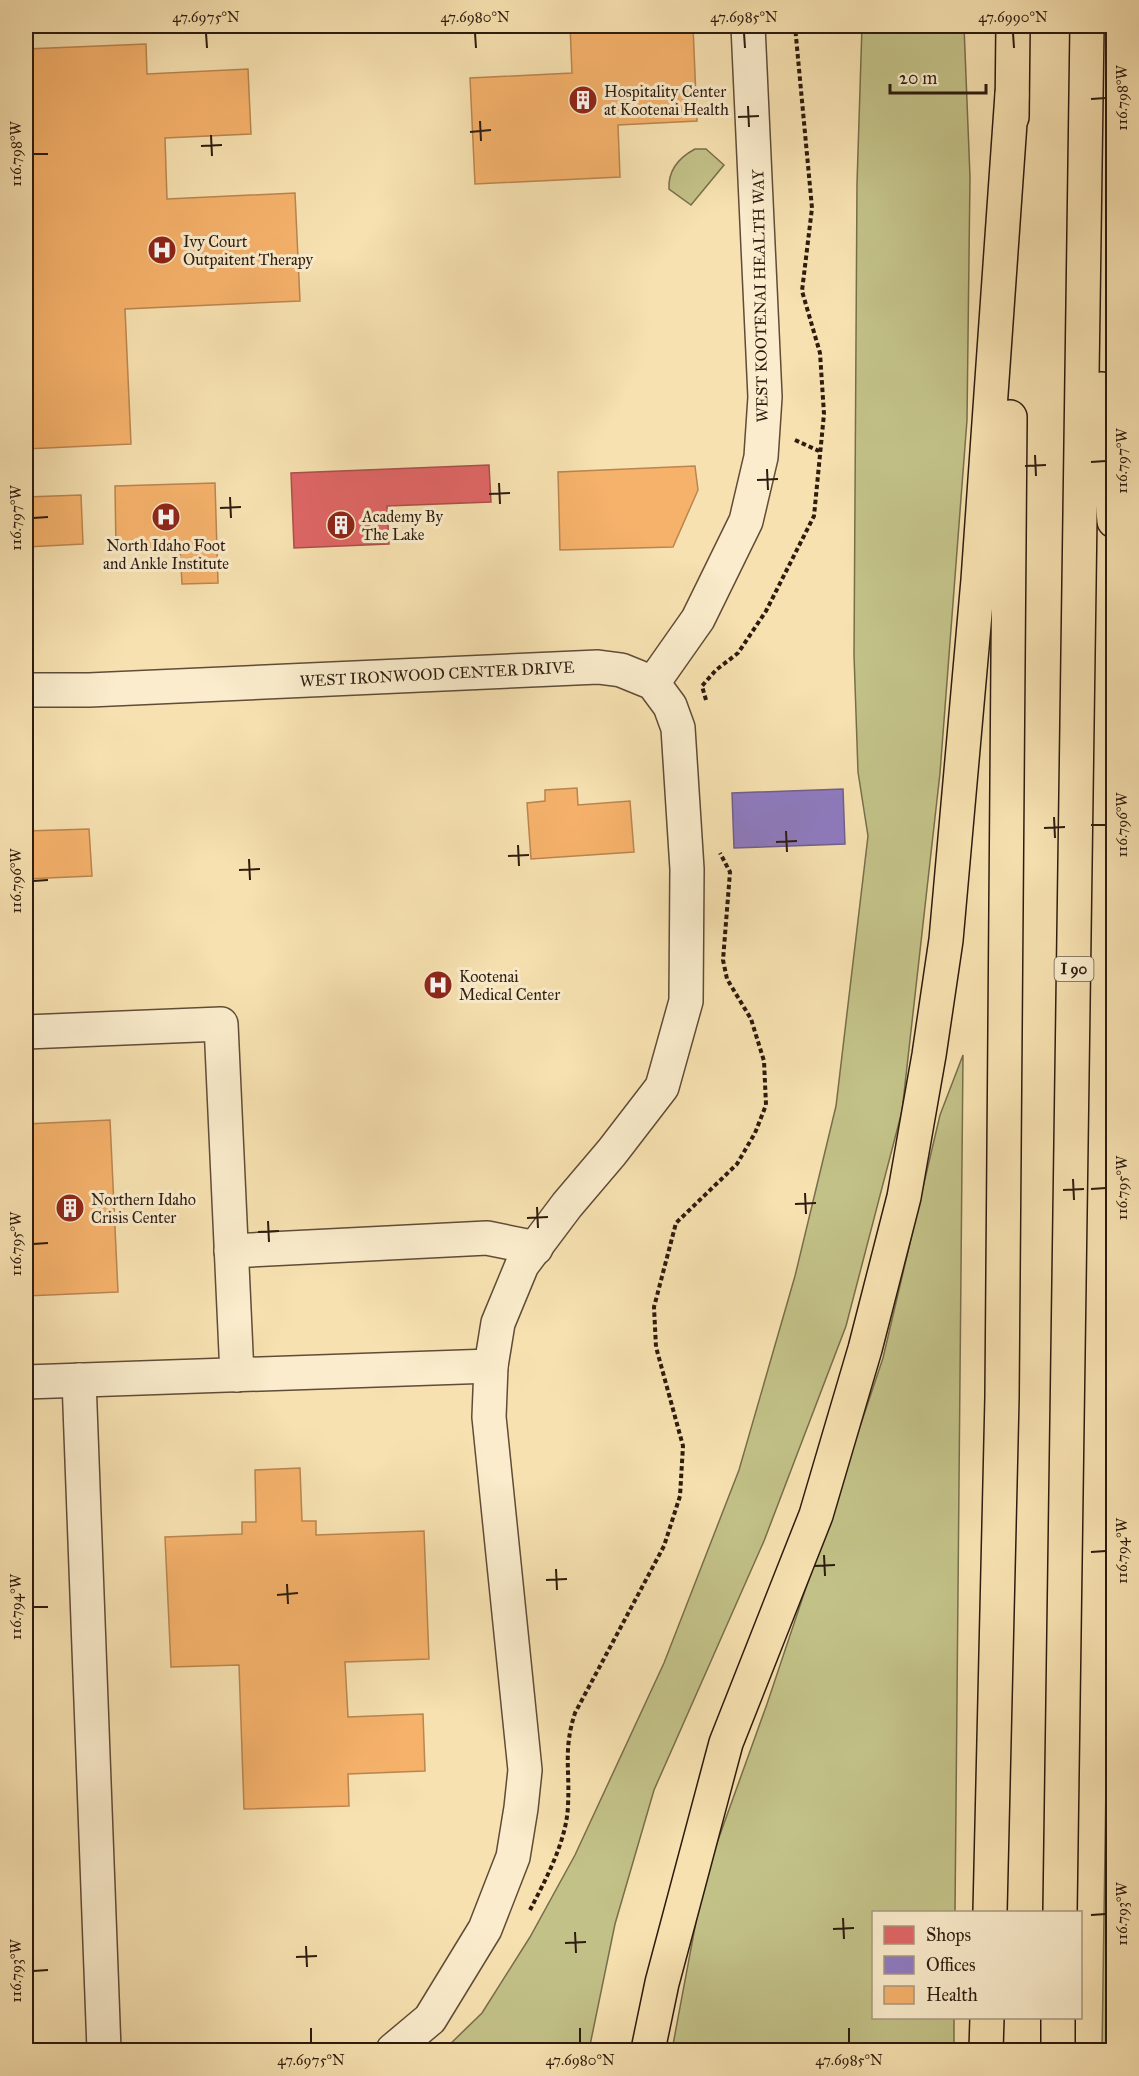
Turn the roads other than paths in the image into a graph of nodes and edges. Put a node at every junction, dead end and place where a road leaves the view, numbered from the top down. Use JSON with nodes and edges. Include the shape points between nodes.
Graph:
{"nodes":[{"id":1,"x":748,"y":26,"type":"edge"},
{"id":2,"x":1013,"y":26,"type":"edge"},
{"id":3,"x":1088,"y":26,"type":"edge"},
{"id":4,"x":1012,"y":94,"type":"junction"},
{"id":5,"x":1086,"y":213,"type":"junction"},
{"id":6,"x":1113,"y":521,"type":"edge"},
{"id":7,"x":653,"y":683,"type":"junction"},
{"id":8,"x":26,"y":690,"type":"edge"},
{"id":9,"x":26,"y":1032,"type":"edge"},
{"id":10,"x":536,"y":1248,"type":"junction"},
{"id":11,"x":231,"y":1251,"type":"junction"},
{"id":12,"x":491,"y":1366,"type":"junction"},
{"id":13,"x":237,"y":1375,"type":"junction"},
{"id":14,"x":79,"y":1380,"type":"junction"},
{"id":15,"x":26,"y":1382,"type":"edge"},
{"id":16,"x":990,"y":1911,"type":"edge"},
{"id":17,"x":1060,"y":1911,"type":"edge"},
{"id":18,"x":662,"y":1983,"type":"junction"},
{"id":19,"x":987,"y":2019,"type":"edge"},
{"id":20,"x":1058,"y":2019,"type":"edge"},
{"id":21,"x":104,"y":2050,"type":"edge"},
{"id":22,"x":393,"y":2050,"type":"edge"},
{"id":23,"x":637,"y":2050,"type":"edge"},
{"id":24,"x":648,"y":2050,"type":"edge"},
{"id":25,"x":986,"y":2050,"type":"edge"},
{"id":26,"x":1058,"y":2050,"type":"edge"}],
"edges":[{"from":1,"to":7,"type":"street","name":"WEST KOOTENAI HEALTH WAY","via":[[765,397],[761,457],[746,521],[698,619]]},
{"from":2,"to":4,"type":"highway"},
{"from":3,"to":5,"type":"highway","number":"I 90"},
{"from":4,"to":16,"type":"highway","via":[[1002,1397]]},
{"from":4,"to":18,"type":"highway","via":[[977,592],[946,940],[904,1197],[816,1515],[726,1743]]},
{"from":5,"to":6,"type":"highway","number":"I 90"},
{"from":5,"to":17,"type":"highway","number":"I 90"},
{"from":7,"to":8,"type":"street","name":"WEST IRONWOOD CENTER DRIVE","via":[[621,670],[598,667]]},
{"from":7,"to":10,"type":"street","via":[[670,705],[678,728],[687,869],[686,1001],[662,1087]]},
{"from":9,"to":11,"type":"street","via":[[221,1024]]},
{"from":10,"to":11,"type":"street","via":[[487,1239]]},
{"from":10,"to":12,"type":"street","via":[[522,1265],[498,1323]]},
{"from":11,"to":13,"type":"street"},
{"from":12,"to":13,"type":"street"},
{"from":12,"to":22,"type":"street","via":[[489,1417],[525,1770],[521,1808],[513,1857],[485,1929],[430,2019]]},
{"from":13,"to":14,"type":"street"},
{"from":14,"to":15,"type":"street"},
{"from":14,"to":21,"type":"street"},
{"from":18,"to":23,"type":"highway"},
{"from":18,"to":24,"type":"highway"},
{"from":19,"to":25,"type":"highway"},
{"from":20,"to":26,"type":"highway"}]}
